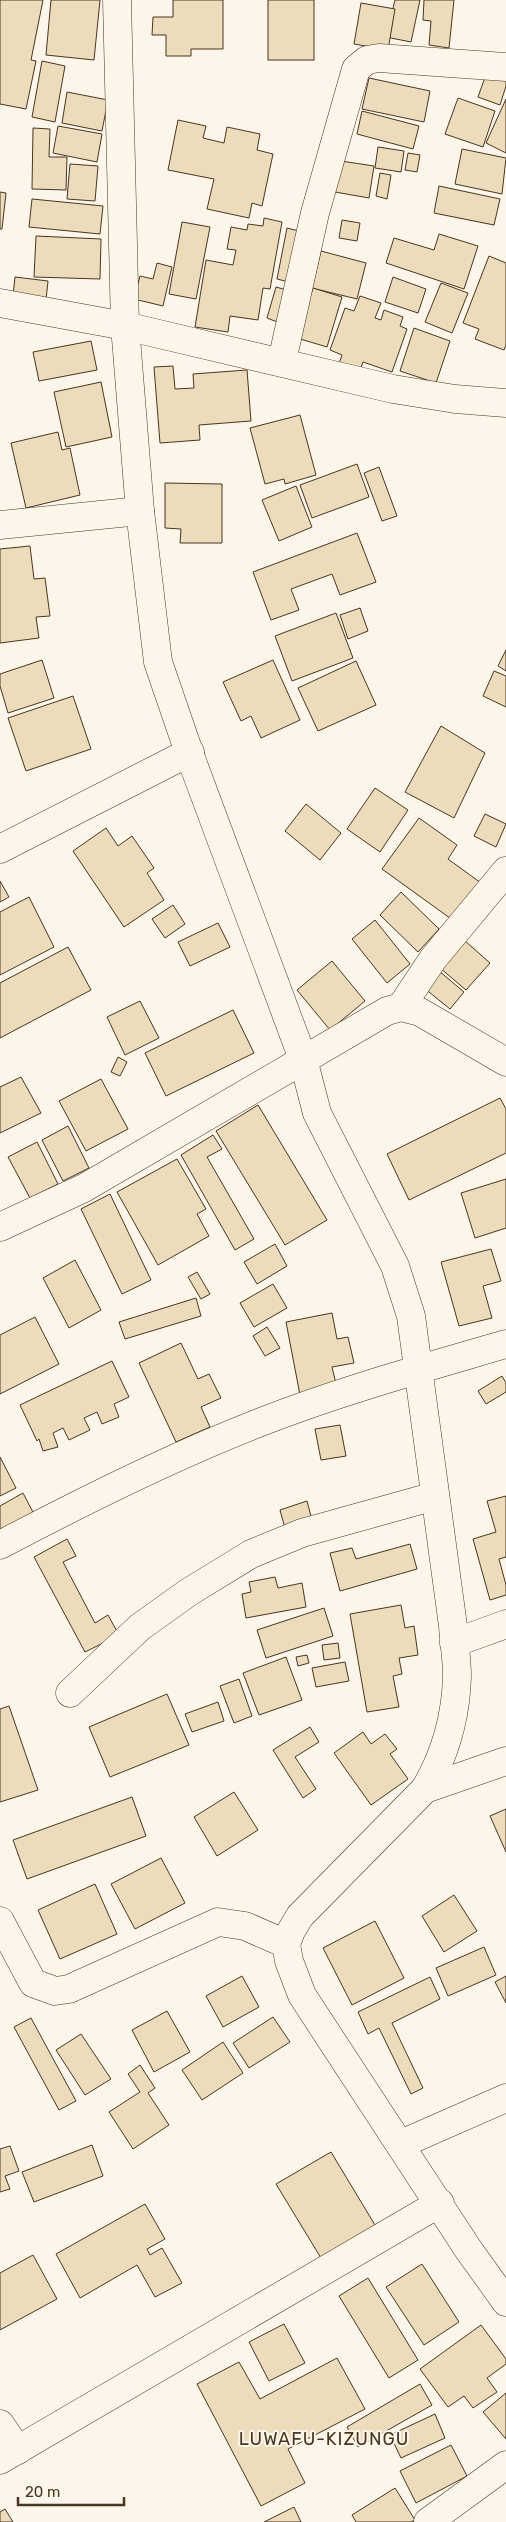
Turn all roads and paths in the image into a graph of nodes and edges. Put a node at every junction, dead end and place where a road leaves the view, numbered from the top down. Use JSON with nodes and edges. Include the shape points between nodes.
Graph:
{"nodes":[{"id":1,"x":117,"y":0,"type":"edge"},
{"id":2,"x":506,"y":67,"type":"edge"},
{"id":3,"x":0,"y":303,"type":"edge"},
{"id":4,"x":126,"y":326,"type":"junction"},
{"id":5,"x":282,"y":362,"type":"junction"},
{"id":6,"x":506,"y":403,"type":"edge"},
{"id":7,"x":140,"y":511,"type":"junction"},
{"id":8,"x":0,"y":526,"type":"edge"},
{"id":9,"x":190,"y":752,"type":"junction"},
{"id":10,"x":0,"y":849,"type":"edge"},
{"id":11,"x":506,"y":871,"type":"edge"},
{"id":12,"x":401,"y":1007,"type":"junction"},
{"id":13,"x":303,"y":1058,"type":"junction"},
{"id":14,"x":506,"y":1062,"type":"edge"},
{"id":15,"x":0,"y":1227,"type":"edge"},
{"id":16,"x":506,"y":1344,"type":"edge"},
{"id":17,"x":418,"y":1370,"type":"junction"},
{"id":18,"x":435,"y":1496,"type":"junction"},
{"id":19,"x":0,"y":1545,"type":"edge"},
{"id":20,"x":506,"y":1624,"type":"edge"},
{"id":21,"x":454,"y":1644,"type":"junction"},
{"id":22,"x":70,"y":1694,"type":"dead end"},
{"id":23,"x":506,"y":1761,"type":"edge"},
{"id":24,"x":425,"y":1789,"type":"junction"},
{"id":25,"x":0,"y":1921,"type":"edge"},
{"id":26,"x":286,"y":1944,"type":"junction"},
{"id":27,"x":506,"y":2098,"type":"edge"},
{"id":28,"x":401,"y":2144,"type":"junction"},
{"id":29,"x":440,"y":2203,"type":"junction"},
{"id":30,"x":506,"y":2302,"type":"edge"},
{"id":31,"x":0,"y":2424,"type":"edge"},
{"id":32,"x":9,"y":2455,"type":"edge"},
{"id":33,"x":506,"y":2465,"type":"edge"},
{"id":34,"x":428,"y":2522,"type":"edge"}],
"edges":[{"from":1,"to":4,"type":"street"},
{"from":2,"to":5,"type":"street","via":[[379,58],[367,60],[356,69],[315,212]]},
{"from":3,"to":4,"type":"street"},
{"from":4,"to":5,"type":"street"},
{"from":4,"to":7,"type":"street"},
{"from":5,"to":6,"type":"street","via":[[393,389]]},
{"from":7,"to":8,"type":"street"},
{"from":7,"to":9,"type":"street","via":[[158,662]]},
{"from":9,"to":10,"type":"street"},
{"from":9,"to":13,"type":"street"},
{"from":11,"to":12,"type":"street","via":[[433,959]]},
{"from":12,"to":13,"type":"street","via":[[387,1011]]},
{"from":12,"to":14,"type":"street","via":[[420,1012]]},
{"from":13,"to":15,"type":"street","via":[[84,1188]]},
{"from":13,"to":17,"type":"street","via":[[317,1113],[405,1292]]},
{"from":16,"to":17,"type":"street"},
{"from":17,"to":18,"type":"street"},
{"from":17,"to":19,"type":"street","via":[[261,1422],[146,1472]]},
{"from":18,"to":21,"type":"street"},
{"from":18,"to":22,"type":"street","via":[[302,1533],[251,1554],[140,1627]]},
{"from":20,"to":21,"type":"street"},
{"from":21,"to":24,"type":"street","via":[[457,1674],[452,1717],[444,1752]]},
{"from":23,"to":24,"type":"street"},
{"from":24,"to":26,"type":"street","via":[[300,1916]]},
{"from":25,"to":26,"type":"street","via":[[33,1983],[55,1991],[69,1989],[218,1922],[245,1926]]},
{"from":26,"to":28,"type":"street","via":[[302,1995]]},
{"from":27,"to":28,"type":"street"},
{"from":28,"to":29,"type":"street"},
{"from":29,"to":30,"type":"street"},
{"from":29,"to":32,"type":"street"},
{"from":31,"to":32,"type":"street"},
{"from":33,"to":34,"type":"street"}]}
